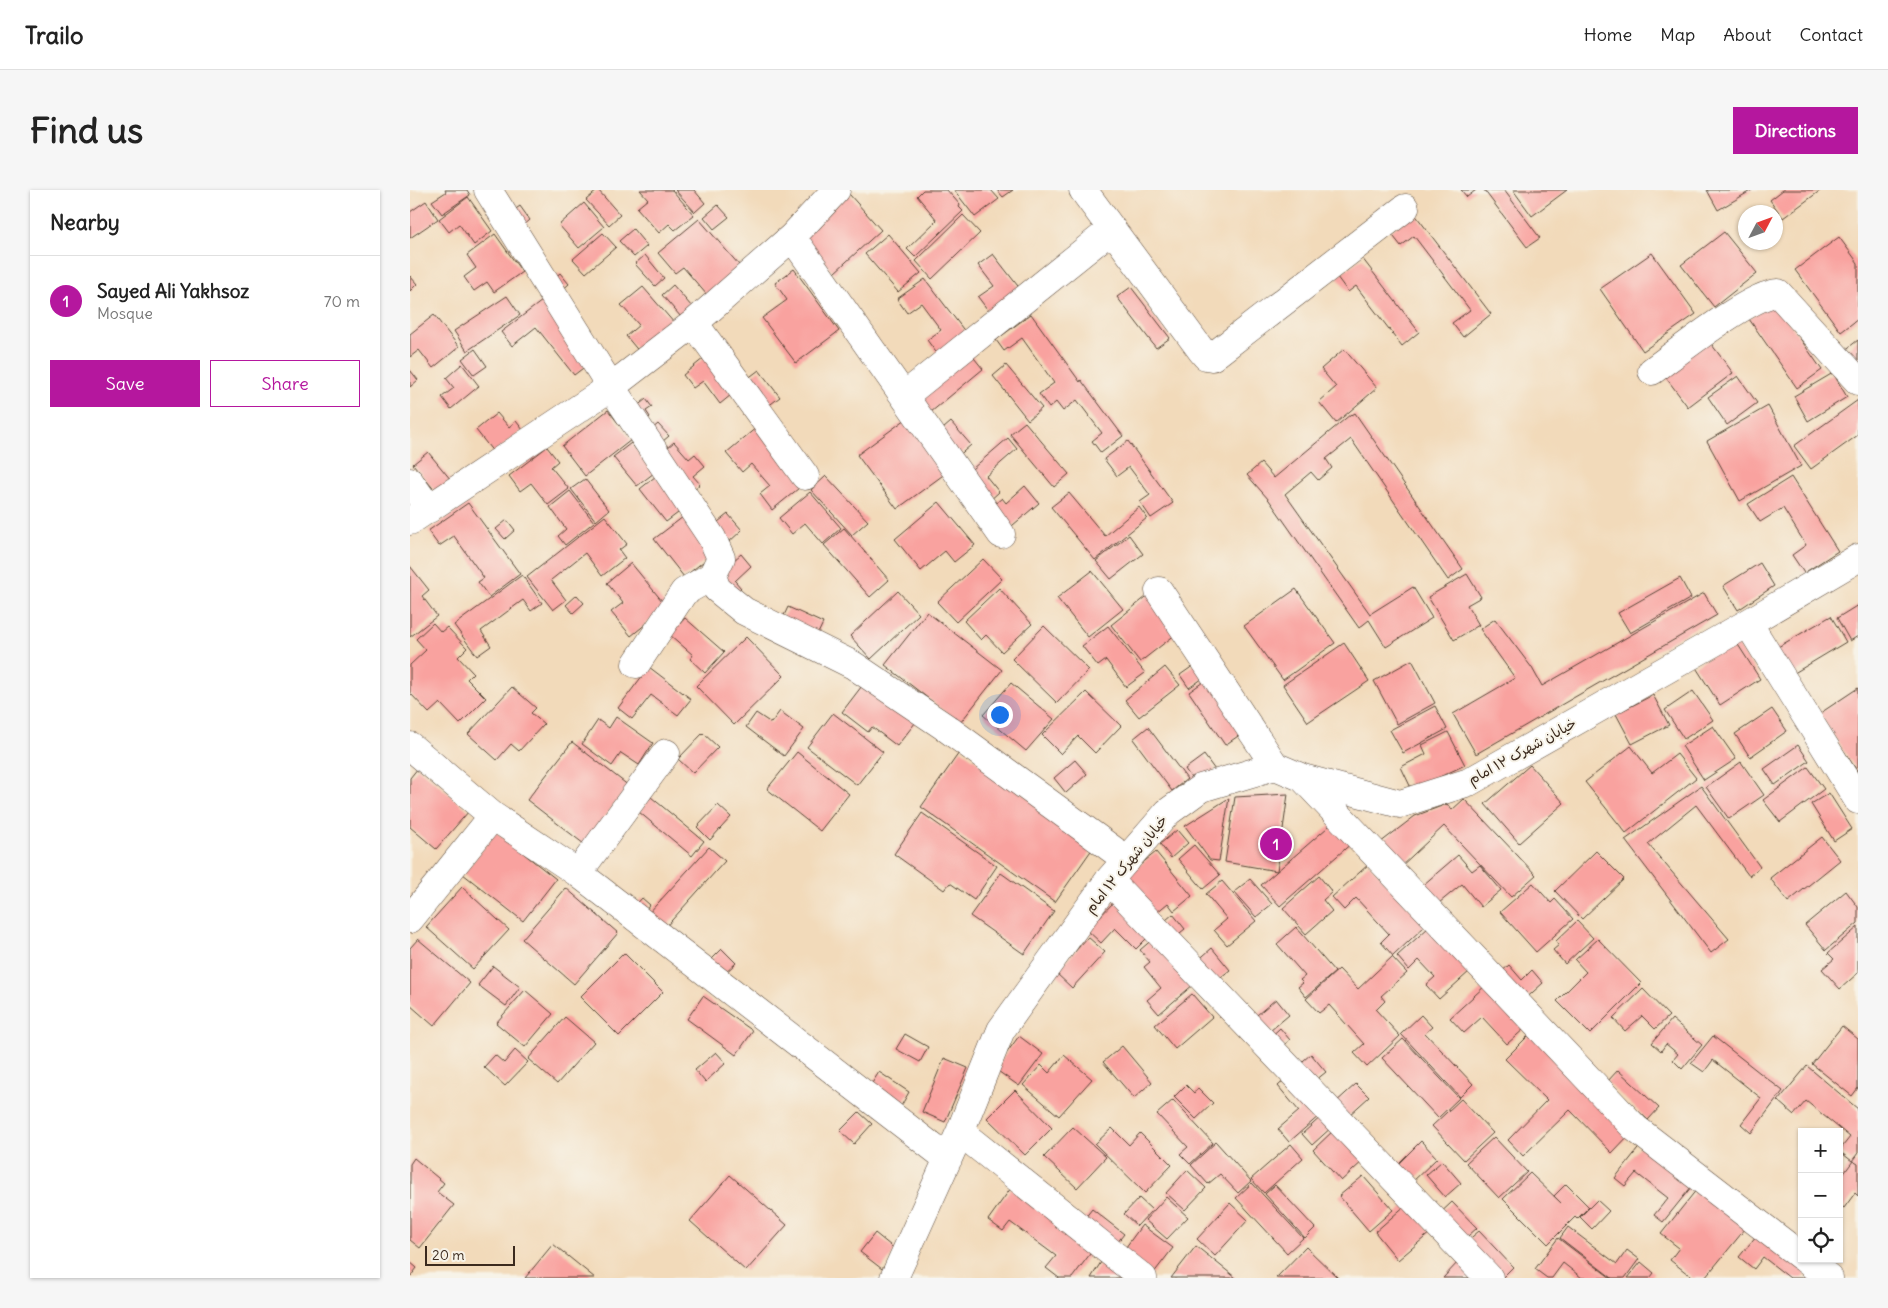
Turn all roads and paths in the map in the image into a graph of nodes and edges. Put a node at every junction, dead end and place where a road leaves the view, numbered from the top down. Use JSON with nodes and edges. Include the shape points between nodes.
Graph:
{"nodes":[{"id":1,"x":488,"y":190,"type":"edge"},
{"id":2,"x":836,"y":190,"type":"edge"},
{"id":3,"x":1083,"y":190,"type":"edge"},
{"id":4,"x":1405,"y":208,"type":"dead end"},
{"id":5,"x":1112,"y":230,"type":"junction"},
{"id":6,"x":792,"y":238,"type":"junction"},
{"id":7,"x":694,"y":323,"type":"junction"},
{"id":8,"x":1652,"y":370,"type":"dead end"},
{"id":9,"x":1858,"y":381,"type":"edge"},
{"id":10,"x":611,"y":387,"type":"junction"},
{"id":11,"x":904,"y":396,"type":"junction"},
{"id":12,"x":805,"y":476,"type":"dead end"},
{"id":13,"x":410,"y":482,"type":"edge"},
{"id":14,"x":420,"y":515,"type":"edge"},
{"id":15,"x":1000,"y":534,"type":"dead end"},
{"id":16,"x":1858,"y":558,"type":"edge"},
{"id":17,"x":712,"y":576,"type":"junction"},
{"id":18,"x":1159,"y":591,"type":"dead end"},
{"id":19,"x":1748,"y":623,"type":"junction"},
{"id":20,"x":636,"y":664,"type":"dead end"},
{"id":21,"x":410,"y":746,"type":"edge"},
{"id":22,"x":666,"y":753,"type":"dead end"},
{"id":23,"x":1275,"y":766,"type":"junction"},
{"id":24,"x":1303,"y":778,"type":"junction"},
{"id":25,"x":1858,"y":800,"type":"edge"},
{"id":26,"x":493,"y":816,"type":"junction"},
{"id":27,"x":1127,"y":860,"type":"junction"},
{"id":28,"x":578,"y":873,"type":"junction"},
{"id":29,"x":1109,"y":880,"type":"junction"},
{"id":30,"x":410,"y":919,"type":"edge"},
{"id":31,"x":960,"y":1132,"type":"junction"},
{"id":32,"x":948,"y":1159,"type":"junction"},
{"id":33,"x":1798,"y":1254,"type":"edge"},
{"id":34,"x":1810,"y":1263,"type":"edge"},
{"id":35,"x":894,"y":1278,"type":"edge"},
{"id":36,"x":1143,"y":1278,"type":"edge"},
{"id":37,"x":1489,"y":1278,"type":"edge"},
{"id":38,"x":1829,"y":1278,"type":"edge"}],
"edges":[{"from":1,"to":10,"type":"street"},
{"from":2,"to":6,"type":"street"},
{"from":3,"to":5,"type":"street"},
{"from":4,"to":5,"type":"street","via":[[1212,357],[1201,350]]},
{"from":5,"to":11,"type":"street"},
{"from":6,"to":7,"type":"street"},
{"from":6,"to":11,"type":"street"},
{"from":7,"to":10,"type":"street"},
{"from":7,"to":12,"type":"street"},
{"from":8,"to":9,"type":"street","via":[[1713,326],[1762,297],[1778,294]]},
{"from":10,"to":14,"type":"street"},
{"from":10,"to":17,"type":"street","via":[[712,538],[721,558]]},
{"from":11,"to":15,"type":"street"},
{"from":13,"to":14,"type":"street"},
{"from":16,"to":19,"type":"street","name":"خیابان شهرک ۱۲ امام"},
{"from":17,"to":20,"type":"street","via":[[684,592]]},
{"from":17,"to":27,"type":"street","via":[[717,589],[744,611],[853,665]]},
{"from":18,"to":23,"type":"street"},
{"from":19,"to":24,"type":"street","name":"خیابان شهرک ۱۲ امام","via":[[1468,782],[1400,804]]},
{"from":19,"to":25,"type":"street"},
{"from":21,"to":26,"type":"street"},
{"from":22,"to":28,"type":"street"},
{"from":23,"to":24,"type":"street","name":"خیابان شهرک ۱۲ امام"},
{"from":23,"to":27,"type":"street","name":"خیابان شهرک ۱۲ امام","via":[[1201,788],[1168,812]]},
{"from":24,"to":33,"type":"street","via":[[1635,1128]]},
{"from":26,"to":28,"type":"street"},
{"from":26,"to":30,"type":"street"},
{"from":27,"to":29,"type":"street","name":"خیابان شهرک ۱۲ امام"},
{"from":28,"to":32,"type":"street"},
{"from":29,"to":31,"type":"street","name":"خیابان شهرک ۱۲ امام","via":[[1001,1030]]},
{"from":29,"to":37,"type":"street"},
{"from":31,"to":32,"type":"street","name":"خیابان شهرک ۱۲ امام"},
{"from":31,"to":36,"type":"street"},
{"from":32,"to":35,"type":"street","name":"خیابان شهرک ۱۲ امام"},
{"from":34,"to":38,"type":"street"}]}
